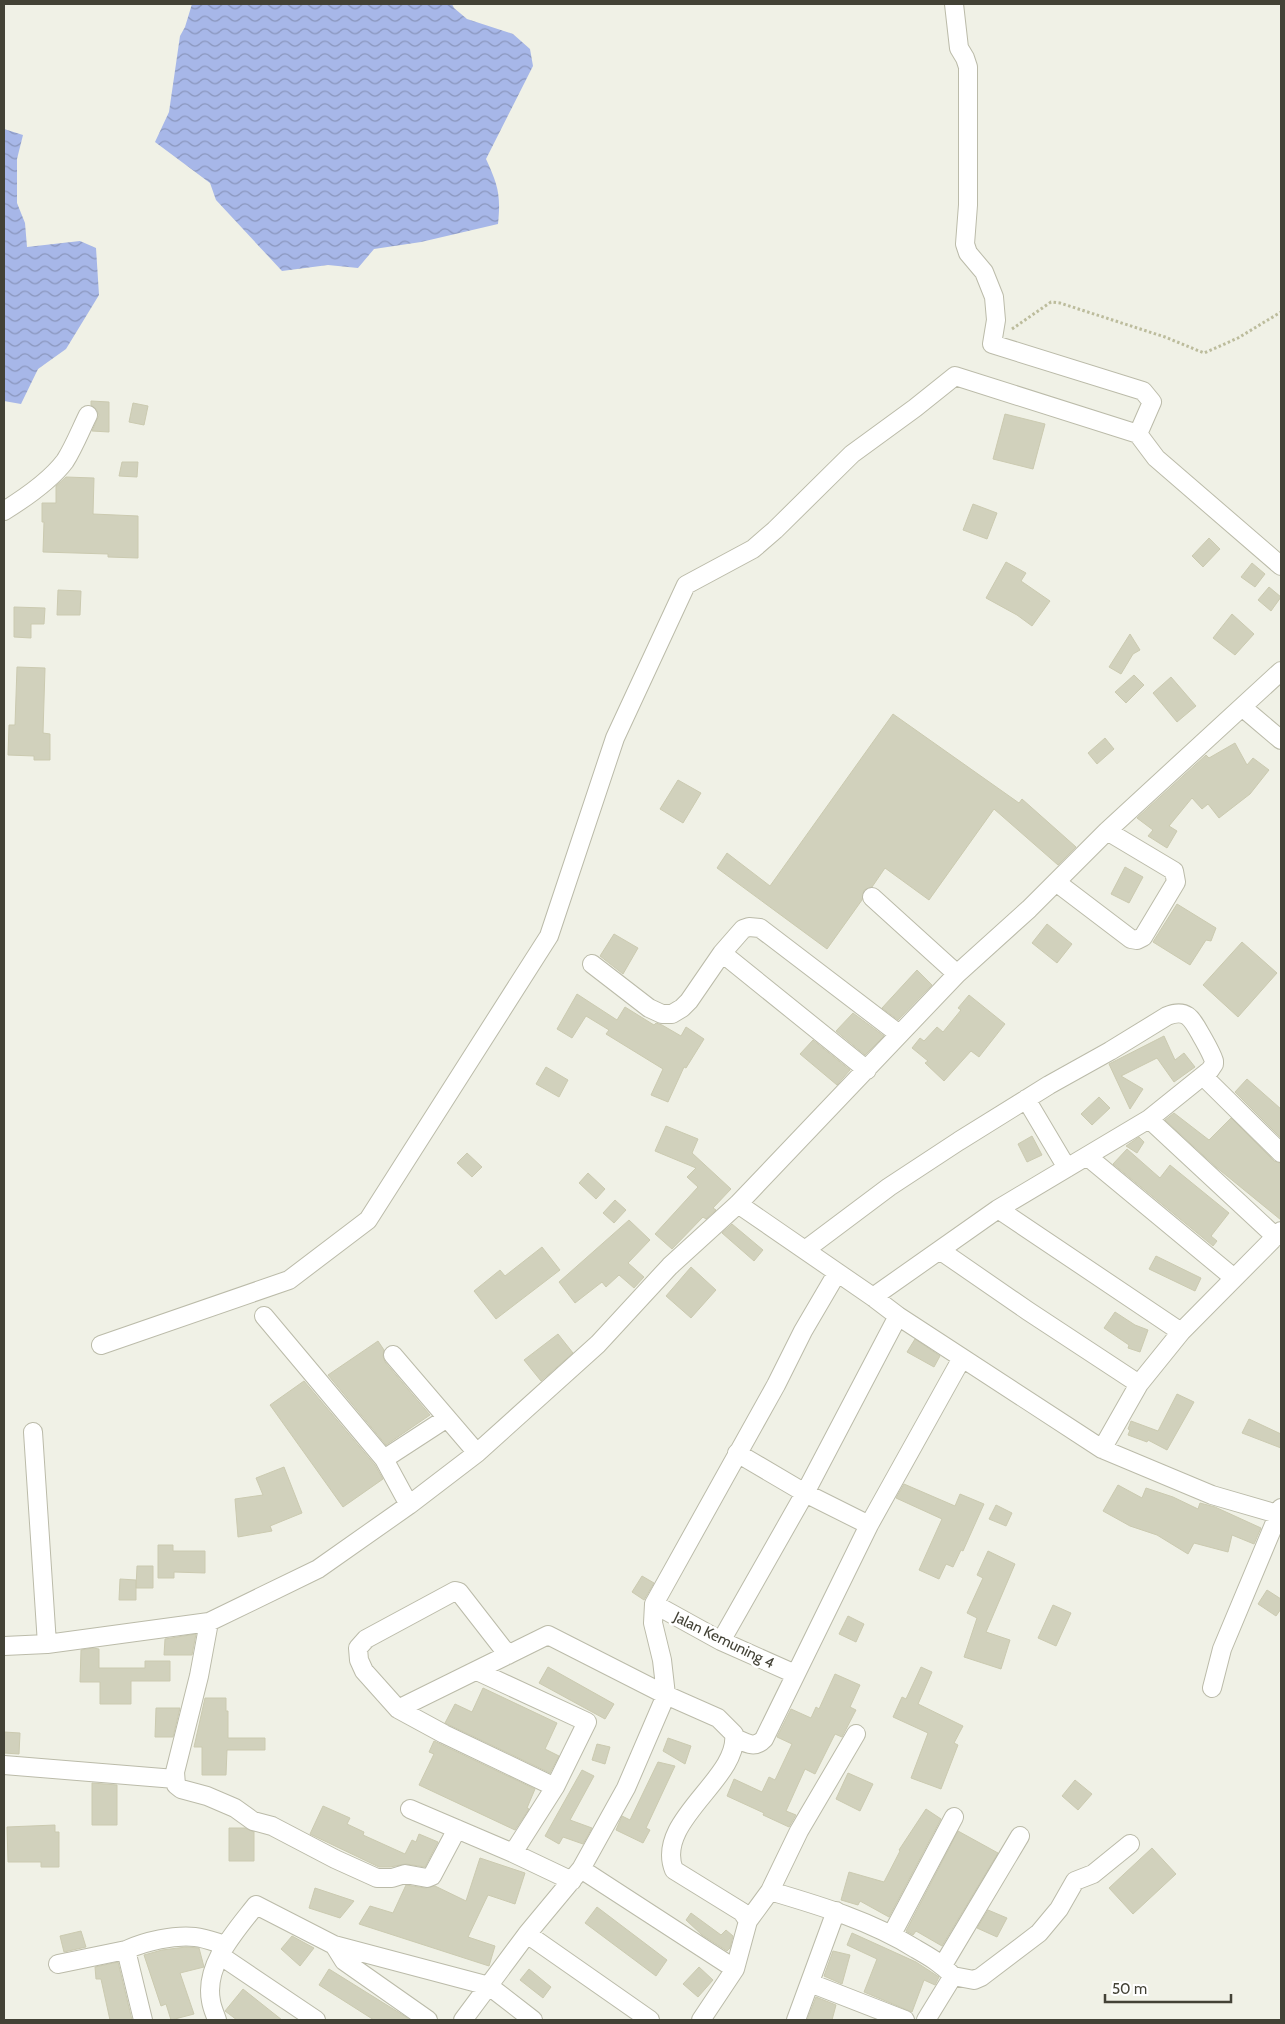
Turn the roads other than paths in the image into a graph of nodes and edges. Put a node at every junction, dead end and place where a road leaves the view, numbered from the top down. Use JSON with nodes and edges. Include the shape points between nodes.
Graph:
{"nodes":[{"id":1,"x":954,"y":4,"type":"edge"},
{"id":2,"x":88,"y":415,"type":"dead end"},
{"id":3,"x":1138,"y":434,"type":"junction"},
{"id":4,"x":4,"y":511,"type":"edge"},
{"id":5,"x":1281,"y":566,"type":"edge"},
{"id":6,"x":1281,"y":671,"type":"edge"},
{"id":7,"x":1242,"y":707,"type":"junction"},
{"id":8,"x":1281,"y":740,"type":"edge"},
{"id":9,"x":1107,"y":831,"type":"junction"},
{"id":10,"x":1056,"y":882,"type":"junction"},
{"id":11,"x":872,"y":897,"type":"dead end"},
{"id":12,"x":722,"y":953,"type":"junction"},
{"id":13,"x":592,"y":964,"type":"dead end"},
{"id":14,"x":957,"y":974,"type":"junction"},
{"id":15,"x":899,"y":1034,"type":"junction"},
{"id":16,"x":866,"y":1070,"type":"junction"},
{"id":17,"x":1203,"y":1076,"type":"junction"},
{"id":18,"x":1026,"y":1099,"type":"junction"},
{"id":19,"x":1149,"y":1119,"type":"junction"},
{"id":20,"x":1281,"y":1153,"type":"edge"},
{"id":21,"x":1088,"y":1157,"type":"junction"},
{"id":22,"x":1067,"y":1168,"type":"junction"},
{"id":23,"x":738,"y":1204,"type":"junction"},
{"id":24,"x":998,"y":1209,"type":"junction"},
{"id":25,"x":1279,"y":1234,"type":"edge"},
{"id":26,"x":805,"y":1250,"type":"junction"},
{"id":27,"x":941,"y":1251,"type":"junction"},
{"id":28,"x":837,"y":1273,"type":"junction"},
{"id":29,"x":1234,"y":1278,"type":"junction"},
{"id":30,"x":873,"y":1298,"type":"junction"},
{"id":31,"x":264,"y":1316,"type":"dead end"},
{"id":32,"x":898,"y":1316,"type":"junction"},
{"id":33,"x":1181,"y":1332,"type":"junction"},
{"id":34,"x":101,"y":1345,"type":"dead end"},
{"id":35,"x":393,"y":1355,"type":"dead end"},
{"id":36,"x":962,"y":1358,"type":"junction"},
{"id":37,"x":1140,"y":1384,"type":"junction"},
{"id":38,"x":447,"y":1418,"type":"junction"},
{"id":39,"x":33,"y":1432,"type":"dead end"},
{"id":40,"x":1102,"y":1449,"type":"junction"},
{"id":41,"x":477,"y":1453,"type":"junction"},
{"id":42,"x":737,"y":1453,"type":"junction"},
{"id":43,"x":384,"y":1460,"type":"junction"},
{"id":44,"x":804,"y":1493,"type":"junction"},
{"id":45,"x":410,"y":1505,"type":"junction"},
{"id":46,"x":1280,"y":1513,"type":"edge"},
{"id":47,"x":869,"y":1525,"type":"junction"},
{"id":48,"x":654,"y":1604,"type":"junction"},
{"id":49,"x":209,"y":1622,"type":"junction"},
{"id":50,"x":721,"y":1641,"type":"junction"},
{"id":51,"x":47,"y":1644,"type":"junction"},
{"id":52,"x":4,"y":1646,"type":"edge"},
{"id":53,"x":508,"y":1655,"type":"junction"},
{"id":54,"x":476,"y":1671,"type":"junction"},
{"id":55,"x":795,"y":1674,"type":"junction"},
{"id":56,"x":1212,"y":1688,"type":"dead end"},
{"id":57,"x":666,"y":1695,"type":"junction"},
{"id":58,"x":398,"y":1709,"type":"junction"},
{"id":59,"x":856,"y":1734,"type":"dead end"},
{"id":60,"x":735,"y":1738,"type":"junction"},
{"id":61,"x":4,"y":1765,"type":"edge"},
{"id":62,"x":175,"y":1779,"type":"junction"},
{"id":63,"x":555,"y":1787,"type":"junction"},
{"id":64,"x":410,"y":1809,"type":"dead end"},
{"id":65,"x":954,"y":1817,"type":"dead end"},
{"id":66,"x":457,"y":1829,"type":"junction"},
{"id":67,"x":1020,"y":1836,"type":"dead end"},
{"id":68,"x":1130,"y":1844,"type":"dead end"},
{"id":69,"x":513,"y":1853,"type":"junction"},
{"id":70,"x":577,"y":1875,"type":"junction"},
{"id":71,"x":770,"y":1891,"type":"junction"},
{"id":72,"x":836,"y":1910,"type":"junction"},
{"id":73,"x":748,"y":1920,"type":"junction"},
{"id":74,"x":526,"y":1934,"type":"junction"},
{"id":75,"x":892,"y":1934,"type":"junction"},
{"id":76,"x":334,"y":1945,"type":"junction"},
{"id":77,"x":126,"y":1950,"type":"junction"},
{"id":78,"x":223,"y":1951,"type":"junction"},
{"id":79,"x":58,"y":1964,"type":"dead end"},
{"id":80,"x":735,"y":1969,"type":"junction"},
{"id":81,"x":948,"y":1970,"type":"junction"},
{"id":82,"x":810,"y":1983,"type":"junction"},
{"id":83,"x":489,"y":1986,"type":"junction"},
{"id":84,"x":706,"y":2019,"type":"edge"},
{"id":85,"x":143,"y":2020,"type":"edge"},
{"id":86,"x":217,"y":2020,"type":"edge"},
{"id":87,"x":316,"y":2020,"type":"edge"},
{"id":88,"x":428,"y":2020,"type":"edge"},
{"id":89,"x":463,"y":2020,"type":"edge"},
{"id":90,"x":533,"y":2020,"type":"edge"},
{"id":91,"x":650,"y":2020,"type":"edge"},
{"id":92,"x":796,"y":2020,"type":"edge"},
{"id":93,"x":905,"y":2020,"type":"edge"},
{"id":94,"x":926,"y":2020,"type":"edge"}],
"edges":[{"from":1,"to":3,"type":"street","via":[[968,80],[966,244],[968,253],[984,272],[994,297],[996,320],[992,344],[1148,396]]},
{"from":2,"to":4,"type":"street","via":[[65,461],[44,482]]},
{"from":3,"to":5,"type":"street","via":[[1156,458]]},
{"from":3,"to":34,"type":"street","via":[[955,376],[852,454],[753,549],[686,585],[615,738],[549,936],[368,1220],[288,1280]]},
{"from":6,"to":7,"type":"street"},
{"from":7,"to":8,"type":"street"},
{"from":7,"to":9,"type":"street"},
{"from":9,"to":10,"type":"street"},
{"from":9,"to":10,"type":"street","via":[[1174,871],[1176,882],[1143,937],[1131,939]]},
{"from":10,"to":14,"type":"street"},
{"from":11,"to":14,"type":"street"},
{"from":12,"to":13,"type":"street","via":[[689,1001],[672,1014],[662,1014],[649,1008]]},
{"from":12,"to":15,"type":"street","via":[[743,929],[760,928]]},
{"from":12,"to":16,"type":"street"},
{"from":14,"to":15,"type":"street"},
{"from":15,"to":16,"type":"street"},
{"from":16,"to":23,"type":"street"},
{"from":17,"to":18,"type":"street","via":[[1214,1064],[1211,1053],[1193,1021],[1176,1013]]},
{"from":17,"to":19,"type":"street"},
{"from":17,"to":20,"type":"street"},
{"from":18,"to":22,"type":"street"},
{"from":18,"to":26,"type":"street","via":[[890,1187]]},
{"from":19,"to":21,"type":"street"},
{"from":19,"to":25,"type":"street"},
{"from":21,"to":22,"type":"street"},
{"from":21,"to":29,"type":"street"},
{"from":22,"to":24,"type":"street"},
{"from":23,"to":26,"type":"street"},
{"from":23,"to":41,"type":"street","via":[[670,1266],[598,1344]]},
{"from":24,"to":27,"type":"street"},
{"from":24,"to":33,"type":"street"},
{"from":25,"to":29,"type":"street"},
{"from":26,"to":28,"type":"street"},
{"from":27,"to":30,"type":"street"},
{"from":27,"to":37,"type":"street"},
{"from":28,"to":30,"type":"street"},
{"from":28,"to":42,"type":"street"},
{"from":29,"to":33,"type":"street"},
{"from":30,"to":32,"type":"street"},
{"from":31,"to":43,"type":"street"},
{"from":32,"to":36,"type":"street"},
{"from":32,"to":44,"type":"street"},
{"from":33,"to":37,"type":"street"},
{"from":35,"to":38,"type":"street"},
{"from":36,"to":40,"type":"street"},
{"from":36,"to":47,"type":"street"},
{"from":37,"to":40,"type":"street"},
{"from":38,"to":41,"type":"street"},
{"from":38,"to":43,"type":"street"},
{"from":39,"to":51,"type":"street"},
{"from":40,"to":46,"type":"street","via":[[1212,1495]]},
{"from":41,"to":45,"type":"street"},
{"from":42,"to":44,"type":"street"},
{"from":42,"to":48,"type":"street"},
{"from":43,"to":45,"type":"street"},
{"from":44,"to":47,"type":"street"},
{"from":44,"to":50,"type":"street"},
{"from":45,"to":49,"type":"street","via":[[318,1569]]},
{"from":46,"to":56,"type":"street","via":[[1222,1648]]},
{"from":47,"to":55,"type":"street"},
{"from":48,"to":50,"type":"street","name":"Jalan Kemuning 4"},
{"from":48,"to":57,"type":"street","via":[[653,1623]]},
{"from":49,"to":51,"type":"street"},
{"from":49,"to":62,"type":"street"},
{"from":50,"to":55,"type":"street","name":"Jalan Kemuning 4"},
{"from":51,"to":52,"type":"street"},
{"from":53,"to":54,"type":"street"},
{"from":53,"to":57,"type":"street","via":[[550,1635]]},
{"from":53,"to":58,"type":"street","via":[[459,1592],[450,1592],[366,1639],[358,1648],[364,1671]]},
{"from":54,"to":58,"type":"street"},
{"from":54,"to":63,"type":"street","via":[[587,1722]]},
{"from":55,"to":60,"type":"street","via":[[759,1745]]},
{"from":57,"to":60,"type":"street","via":[[718,1718]]},
{"from":57,"to":70,"type":"street","via":[[626,1788]]},
{"from":58,"to":63,"type":"street"},
{"from":59,"to":71,"type":"street","via":[[799,1831]]},
{"from":60,"to":73,"type":"street","via":[[722,1770],[676,1833],[670,1860],[674,1870],[742,1912]]},
{"from":61,"to":62,"type":"street"},
{"from":62,"to":66,"type":"street","via":[[181,1789],[235,1808],[253,1821],[272,1826],[376,1878],[405,1874],[432,1876]]},
{"from":63,"to":69,"type":"street"},
{"from":64,"to":66,"type":"street"},
{"from":65,"to":75,"type":"street"},
{"from":66,"to":69,"type":"street"},
{"from":67,"to":81,"type":"street"},
{"from":68,"to":81,"type":"street","via":[[1093,1874],[1075,1881],[1059,1909],[1039,1933],[981,1977],[974,1980]]},
{"from":69,"to":70,"type":"street"},
{"from":70,"to":74,"type":"street"},
{"from":70,"to":80,"type":"street"},
{"from":71,"to":72,"type":"street"},
{"from":71,"to":73,"type":"street"},
{"from":72,"to":75,"type":"street"},
{"from":72,"to":82,"type":"street"},
{"from":73,"to":80,"type":"street"},
{"from":74,"to":83,"type":"street"},
{"from":74,"to":91,"type":"street"},
{"from":75,"to":81,"type":"street"},
{"from":76,"to":78,"type":"street","via":[[256,1905]]},
{"from":76,"to":83,"type":"street"},
{"from":76,"to":88,"type":"street","via":[[344,1961]]},
{"from":77,"to":78,"type":"street","via":[[148,1942],[195,1937]]},
{"from":77,"to":79,"type":"street"},
{"from":77,"to":85,"type":"street"},
{"from":78,"to":86,"type":"street","via":[[210,1986]]},
{"from":78,"to":87,"type":"street"},
{"from":80,"to":84,"type":"street"},
{"from":81,"to":94,"type":"street"},
{"from":82,"to":92,"type":"street"},
{"from":82,"to":93,"type":"street"},
{"from":83,"to":89,"type":"street"},
{"from":83,"to":90,"type":"street"}]}
